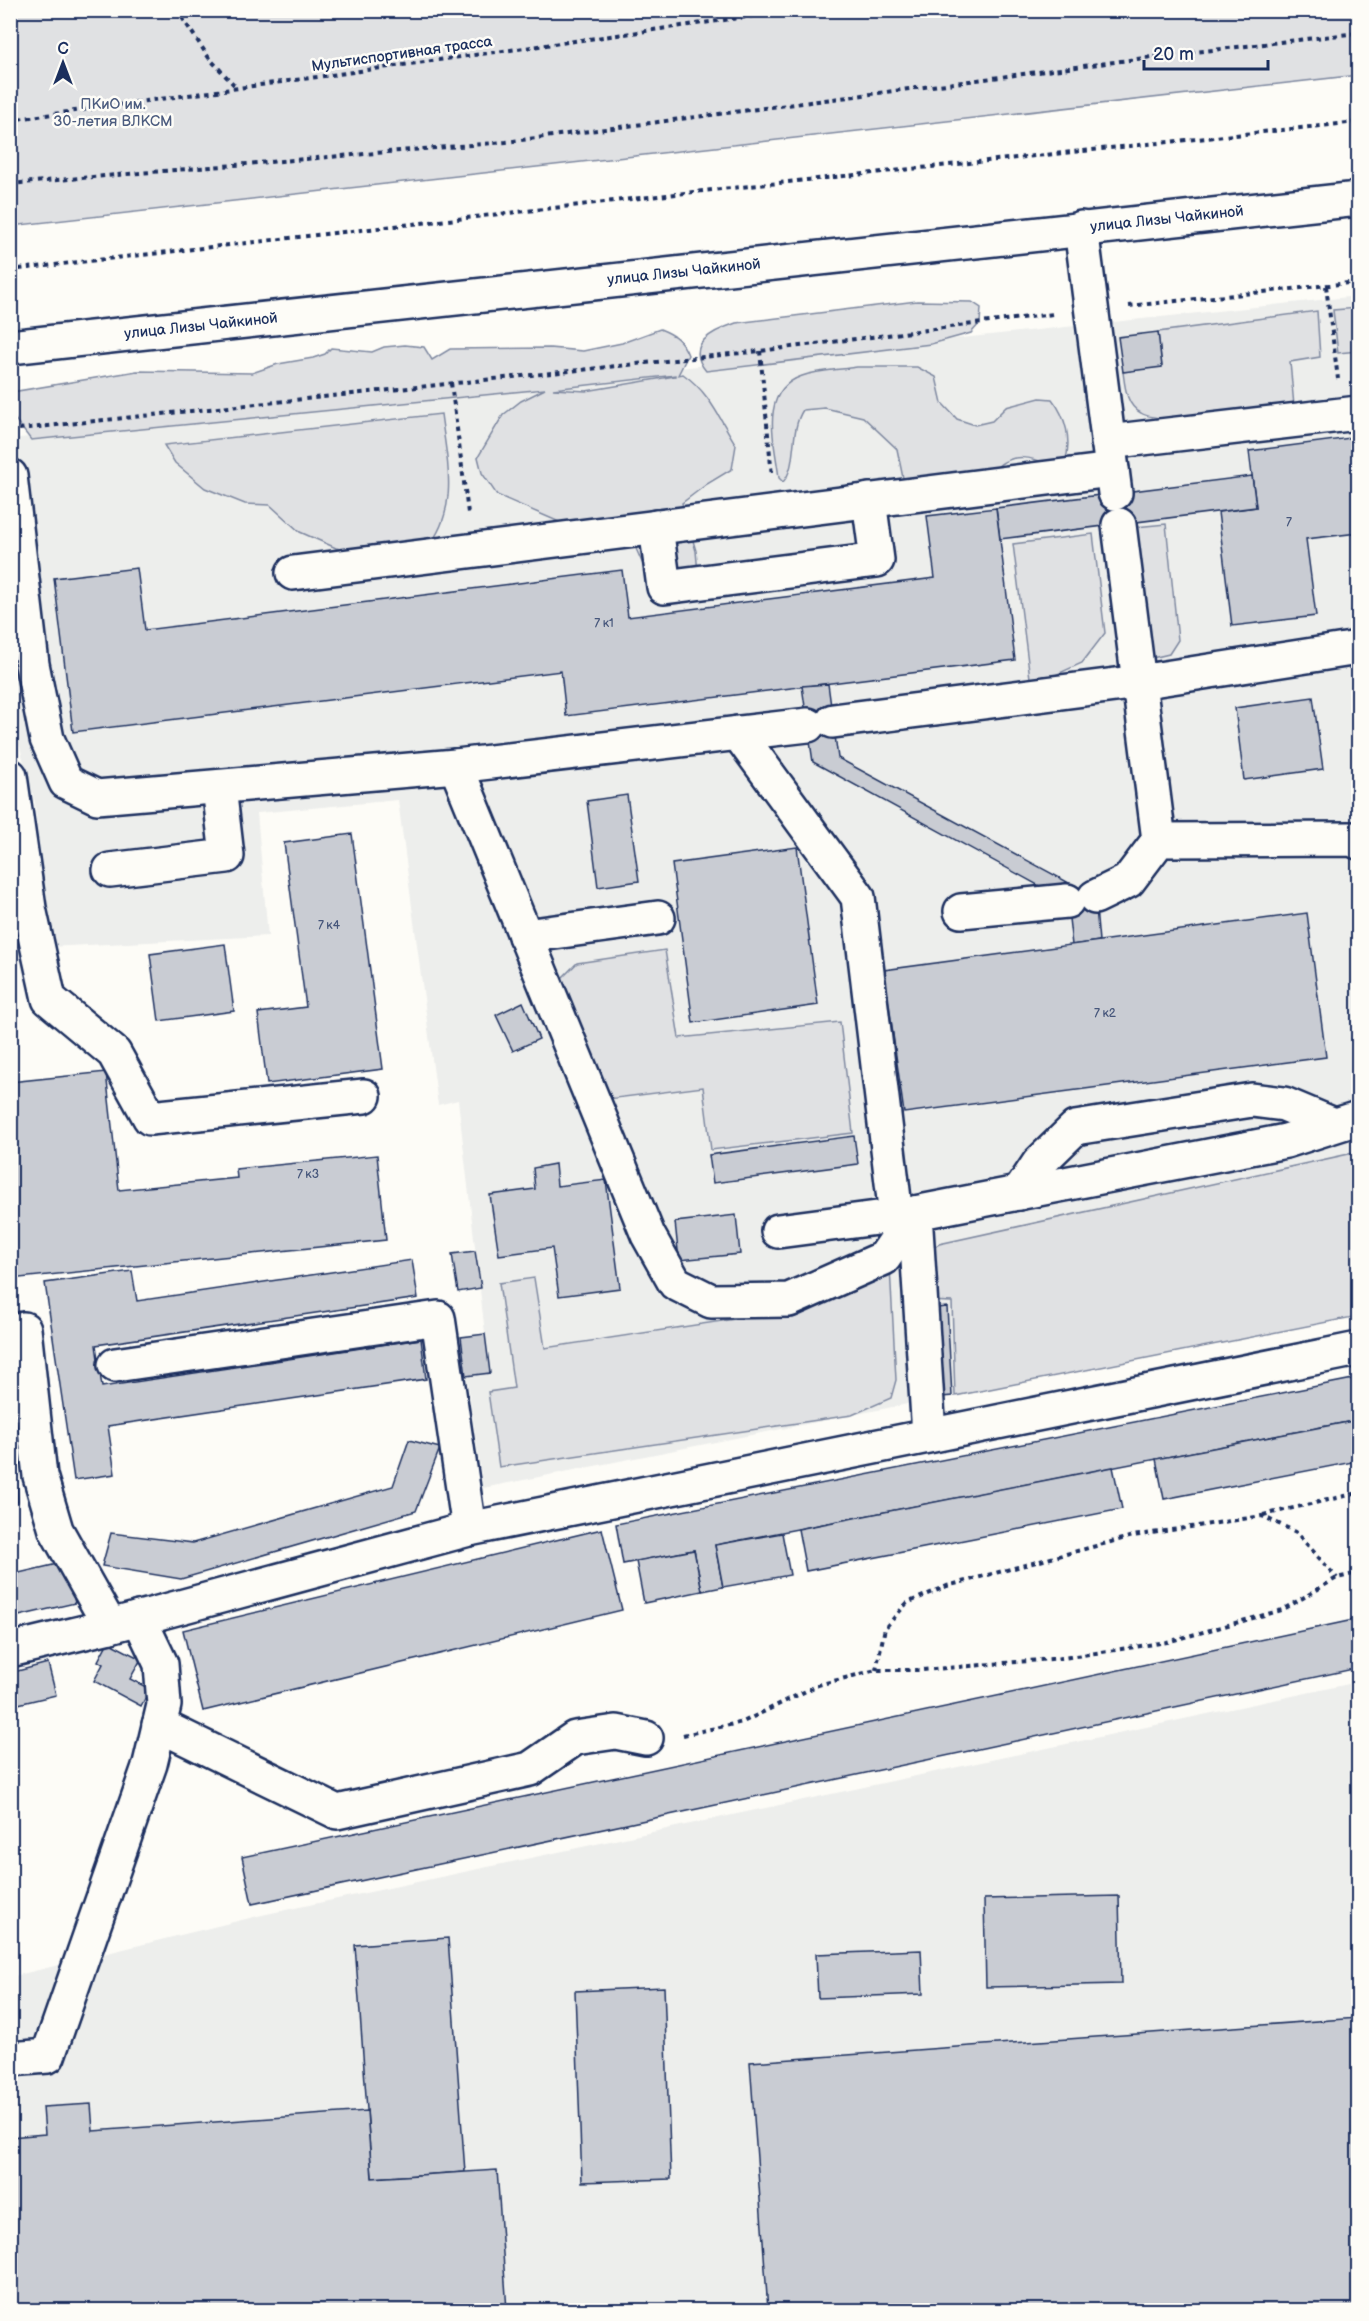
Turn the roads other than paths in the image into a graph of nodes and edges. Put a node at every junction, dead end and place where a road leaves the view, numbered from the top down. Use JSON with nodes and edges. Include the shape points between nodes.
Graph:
{"nodes":[{"id":1,"x":1359,"y":199,"type":"edge"},
{"id":2,"x":1081,"y":228,"type":"junction"},
{"id":3,"x":10,"y":347,"type":"edge"},
{"id":4,"x":1350,"y":414,"type":"edge"},
{"id":5,"x":10,"y":476,"type":"edge"},
{"id":6,"x":1113,"y":483,"type":"junction"},
{"id":7,"x":869,"y":500,"type":"junction"},
{"id":8,"x":656,"y":527,"type":"junction"},
{"id":9,"x":293,"y":573,"type":"dead end"},
{"id":10,"x":1359,"y":648,"type":"edge"},
{"id":11,"x":1139,"y":682,"type":"junction"},
{"id":12,"x":738,"y":733,"type":"junction"},
{"id":13,"x":456,"y":766,"type":"junction"},
{"id":14,"x":10,"y":776,"type":"edge"},
{"id":15,"x":219,"y":787,"type":"junction"},
{"id":16,"x":1159,"y":840,"type":"junction"},
{"id":17,"x":1359,"y":842,"type":"edge"},
{"id":18,"x":110,"y":870,"type":"dead end"},
{"id":19,"x":961,"y":911,"type":"dead end"},
{"id":20,"x":658,"y":918,"type":"dead end"},
{"id":21,"x":525,"y":936,"type":"junction"},
{"id":22,"x":364,"y":1096,"type":"dead end"},
{"id":23,"x":1346,"y":1121,"type":"edge"},
{"id":24,"x":1019,"y":1193,"type":"junction"},
{"id":25,"x":906,"y":1214,"type":"junction"},
{"id":26,"x":778,"y":1231,"type":"dead end"},
{"id":27,"x":24,"y":1329,"type":"dead end"},
{"id":28,"x":1359,"y":1349,"type":"edge"},
{"id":29,"x":115,"y":1365,"type":"dead end"},
{"id":30,"x":929,"y":1435,"type":"junction"},
{"id":31,"x":469,"y":1529,"type":"junction"},
{"id":32,"x":125,"y":1622,"type":"junction"},
{"id":33,"x":10,"y":1650,"type":"edge"},
{"id":34,"x":159,"y":1725,"type":"junction"},
{"id":35,"x":646,"y":1738,"type":"road end"},
{"id":36,"x":10,"y":2059,"type":"edge"}],
"edges":[{"from":1,"to":2,"type":"main road","name":"улица Лизы Чайкиной"},
{"from":2,"to":3,"type":"main road","name":"улица Лизы Чайкиной"},
{"from":2,"to":6,"type":"main road"},
{"from":4,"to":6,"type":"main road"},
{"from":5,"to":15,"type":"main road","via":[[32,664],[47,739],[66,782],[97,797]]},
{"from":6,"to":7,"type":"main road"},
{"from":6,"to":11,"type":"main road"},
{"from":7,"to":8,"type":"main road"},
{"from":7,"to":8,"type":"main road","via":[[877,560],[664,587]]},
{"from":8,"to":9,"type":"main road"},
{"from":10,"to":11,"type":"main road"},
{"from":11,"to":12,"type":"main road"},
{"from":11,"to":16,"type":"main road"},
{"from":12,"to":13,"type":"main road"},
{"from":12,"to":25,"type":"main road","via":[[858,897]]},
{"from":13,"to":15,"type":"main road"},
{"from":13,"to":21,"type":"main road"},
{"from":14,"to":22,"type":"main road","via":[[29,908],[49,999],[114,1053],[150,1118]]},
{"from":15,"to":18,"type":"main road","via":[[227,856]]},
{"from":16,"to":17,"type":"main road"},
{"from":16,"to":19,"type":"main road","via":[[1128,881],[1081,899]]},
{"from":20,"to":21,"type":"main road"},
{"from":21,"to":25,"type":"main road","via":[[648,1235],[675,1284],[711,1301],[789,1299],[884,1258]]},
{"from":23,"to":24,"type":"main road","via":[[1286,1141]]},
{"from":23,"to":24,"type":"main road","via":[[1284,1104],[1252,1100],[1075,1128],[1038,1163]]},
{"from":24,"to":25,"type":"main road"},
{"from":25,"to":26,"type":"main road"},
{"from":25,"to":30,"type":"main road"},
{"from":27,"to":32,"type":"main road","via":[[43,1487],[56,1530]]},
{"from":28,"to":30,"type":"main road"},
{"from":29,"to":31,"type":"main road","via":[[438,1318]]},
{"from":30,"to":31,"type":"main road"},
{"from":31,"to":32,"type":"main road"},
{"from":32,"to":33,"type":"main road"},
{"from":32,"to":34,"type":"main road","via":[[161,1664],[164,1705]]},
{"from":34,"to":35,"type":"main road","via":[[337,1812],[530,1769],[575,1738],[616,1732]]},
{"from":34,"to":36,"type":"main road","via":[[150,1764],[48,2055]]}]}
